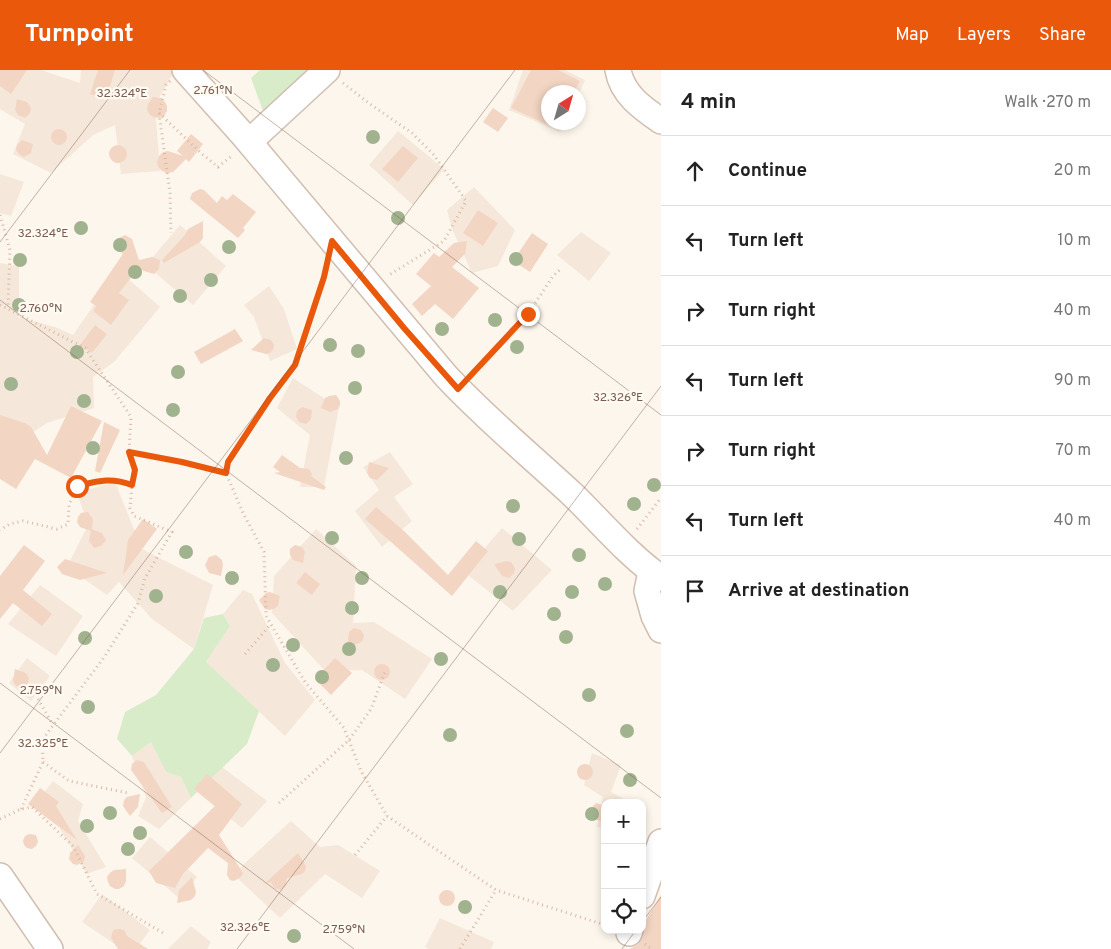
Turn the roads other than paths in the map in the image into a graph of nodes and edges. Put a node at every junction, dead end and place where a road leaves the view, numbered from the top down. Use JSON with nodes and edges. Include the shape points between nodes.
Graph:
{"nodes":[{"id":1,"x":618,"y":70,"type":"edge"},
{"id":2,"x":180,"y":73,"type":"edge"},
{"id":3,"x":334,"y":76,"type":"edge"},
{"id":4,"x":661,"y":121,"type":"edge"},
{"id":5,"x":249,"y":142,"type":"junction"},
{"id":6,"x":656,"y":575,"type":"edge"},
{"id":7,"x":661,"y":630,"type":"edge"},
{"id":8,"x":661,"y":842,"type":"edge"},
{"id":9,"x":0,"y":876,"type":"edge"},
{"id":10,"x":644,"y":889,"type":"edge"},
{"id":11,"x":50,"y":949,"type":"edge"}],
"edges":[{"from":1,"to":4,"type":"street","via":[[626,91]]},
{"from":2,"to":5,"type":"street"},
{"from":3,"to":5,"type":"street"},
{"from":5,"to":6,"type":"street","via":[[458,389]]},
{"from":6,"to":7,"type":"street","via":[[647,590]]},
{"from":8,"to":10,"type":"street"},
{"from":9,"to":11,"type":"street"}]}
